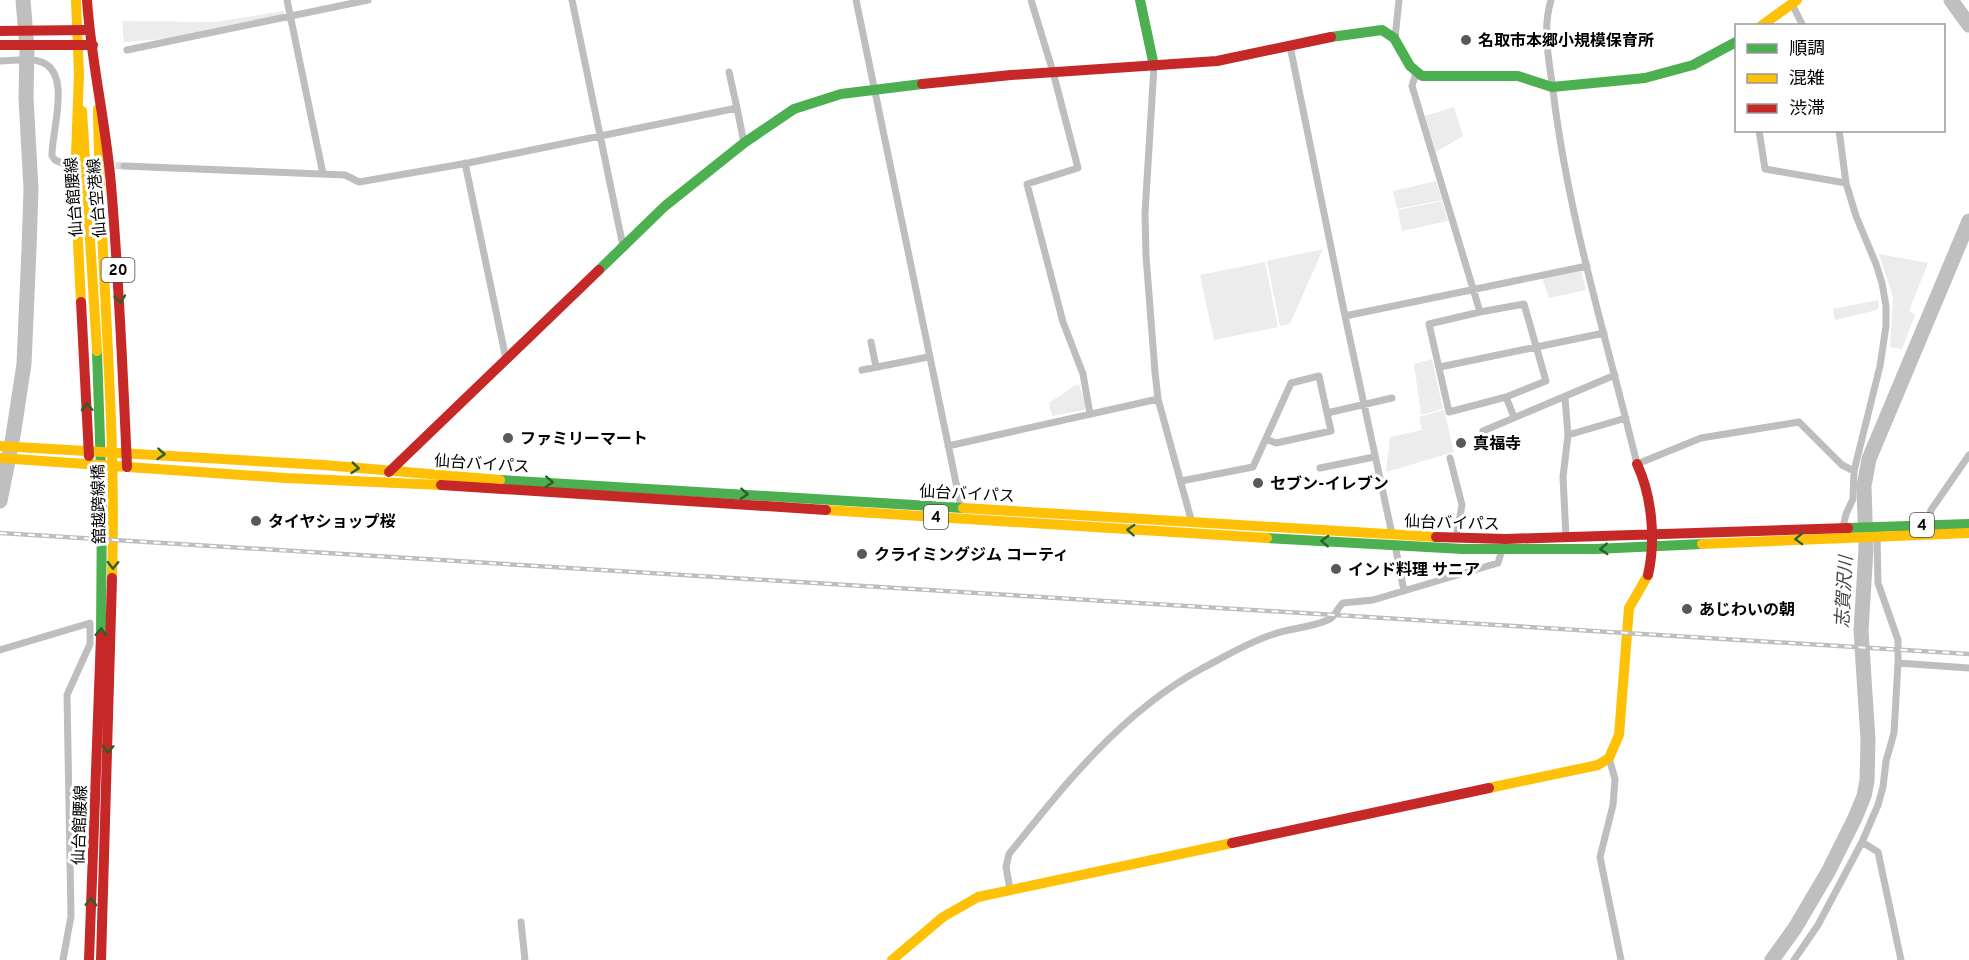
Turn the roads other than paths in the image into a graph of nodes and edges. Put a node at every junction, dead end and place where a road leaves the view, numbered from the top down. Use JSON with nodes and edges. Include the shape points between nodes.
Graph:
{"nodes":[{"id":1,"x":76,"y":0,"type":"edge"},
{"id":2,"x":87,"y":0,"type":"edge"},
{"id":3,"x":287,"y":0,"type":"edge"},
{"id":4,"x":368,"y":0,"type":"edge"},
{"id":5,"x":572,"y":0,"type":"edge"},
{"id":6,"x":856,"y":0,"type":"edge"},
{"id":7,"x":1031,"y":0,"type":"edge"},
{"id":8,"x":1140,"y":0,"type":"edge"},
{"id":9,"x":1399,"y":0,"type":"edge"},
{"id":10,"x":1551,"y":0,"type":"edge"},
{"id":11,"x":1794,"y":2,"type":"edge"},
{"id":12,"x":290,"y":16,"type":"junction"},
{"id":13,"x":1764,"y":24,"type":"edge"},
{"id":14,"x":1802,"y":24,"type":"edge"},
{"id":15,"x":84,"y":30,"type":"junction"},
{"id":16,"x":0,"y":32,"type":"edge"},
{"id":17,"x":1395,"y":38,"type":"junction"},
{"id":18,"x":1735,"y":43,"type":"edge"},
{"id":19,"x":0,"y":45,"type":"edge"},
{"id":20,"x":79,"y":45,"type":"junction"},
{"id":21,"x":93,"y":45,"type":"junction"},
{"id":22,"x":1290,"y":46,"type":"junction"},
{"id":23,"x":127,"y":50,"type":"dead end"},
{"id":24,"x":0,"y":61,"type":"edge"},
{"id":25,"x":1154,"y":66,"type":"junction"},
{"id":26,"x":729,"y":72,"type":"dead end"},
{"id":27,"x":1053,"y":72,"type":"junction"},
{"id":28,"x":1416,"y":73,"type":"junction"},
{"id":29,"x":79,"y":74,"type":"junction"},
{"id":30,"x":97,"y":74,"type":"junction"},
{"id":31,"x":1552,"y":87,"type":"junction"},
{"id":32,"x":874,"y":89,"type":"junction"},
{"id":33,"x":737,"y":108,"type":"junction"},
{"id":34,"x":1759,"y":132,"type":"edge"},
{"id":35,"x":1839,"y":132,"type":"edge"},
{"id":36,"x":601,"y":136,"type":"junction"},
{"id":37,"x":744,"y":143,"type":"junction"},
{"id":38,"x":465,"y":163,"type":"junction"},
{"id":39,"x":64,"y":164,"type":"dead end"},
{"id":40,"x":124,"y":166,"type":"tunnel mouth"},
{"id":41,"x":323,"y":174,"type":"junction"},
{"id":42,"x":1846,"y":183,"type":"junction"},
{"id":43,"x":623,"y":246,"type":"junction"},
{"id":44,"x":1587,"y":266,"type":"junction"},
{"id":45,"x":1473,"y":290,"type":"junction"},
{"id":46,"x":1480,"y":312,"type":"junction"},
{"id":47,"x":1345,"y":316,"type":"junction"},
{"id":48,"x":101,"y":318,"type":"junction"},
{"id":49,"x":1604,"y":333,"type":"junction"},
{"id":50,"x":871,"y":342,"type":"dead end"},
{"id":51,"x":1537,"y":346,"type":"junction"},
{"id":52,"x":928,"y":357,"type":"junction"},
{"id":53,"x":506,"y":359,"type":"junction"},
{"id":54,"x":876,"y":367,"type":"junction"},
{"id":55,"x":1440,"y":367,"type":"junction"},
{"id":56,"x":862,"y":370,"type":"dead end"},
{"id":57,"x":1615,"y":375,"type":"junction"},
{"id":58,"x":1506,"y":397,"type":"junction"},
{"id":59,"x":1565,"y":397,"type":"junction"},
{"id":60,"x":1392,"y":398,"type":"dead end"},
{"id":61,"x":1158,"y":399,"type":"junction"},
{"id":62,"x":1364,"y":405,"type":"junction"},
{"id":63,"x":1327,"y":412,"type":"junction"},
{"id":64,"x":1090,"y":414,"type":"junction"},
{"id":65,"x":1514,"y":417,"type":"junction"},
{"id":66,"x":1626,"y":418,"type":"junction"},
{"id":67,"x":1483,"y":431,"type":"dead end"},
{"id":68,"x":1568,"y":435,"type":"junction"},
{"id":69,"x":1266,"y":439,"type":"junction"},
{"id":70,"x":2,"y":446,"type":"edge"},
{"id":71,"x":948,"y":446,"type":"junction"},
{"id":72,"x":89,"y":450,"type":"junction"},
{"id":73,"x":126,"y":452,"type":"junction"},
{"id":74,"x":1969,"y":455,"type":"edge"},
{"id":75,"x":1374,"y":457,"type":"junction"},
{"id":76,"x":1450,"y":458,"type":"dead end"},
{"id":77,"x":1,"y":459,"type":"edge"},
{"id":78,"x":1637,"y":464,"type":"junction"},
{"id":79,"x":89,"y":465,"type":"junction"},
{"id":80,"x":127,"y":467,"type":"junction"},
{"id":81,"x":1320,"y":468,"type":"dead end"},
{"id":82,"x":1854,"y":471,"type":"junction"},
{"id":83,"x":389,"y":472,"type":"junction"},
{"id":84,"x":1181,"y":481,"type":"junction"},
{"id":85,"x":961,"y":513,"type":"junction"},
{"id":86,"x":1192,"y":523,"type":"junction"},
{"id":87,"x":1969,"y":524,"type":"edge"},
{"id":88,"x":1928,"y":525,"type":"junction"},
{"id":89,"x":1843,"y":527,"type":"junction"},
{"id":90,"x":1857,"y":532,"type":"junction"},
{"id":91,"x":1875,"y":533,"type":"junction"},
{"id":92,"x":1969,"y":533,"type":"edge"},
{"id":93,"x":1652,"y":534,"type":"junction"},
{"id":94,"x":1566,"y":537,"type":"junction"},
{"id":95,"x":1456,"y":538,"type":"junction"},
{"id":96,"x":1394,"y":540,"type":"junction"},
{"id":97,"x":1651,"y":547,"type":"junction"},
{"id":98,"x":1502,"y":550,"type":"junction"},
{"id":99,"x":1404,"y":591,"type":"junction"},
{"id":100,"x":0,"y":650,"type":"edge"},
{"id":101,"x":1898,"y":663,"type":"junction"},
{"id":102,"x":1969,"y":668,"type":"edge"},
{"id":103,"x":105,"y":691,"type":"junction"},
{"id":104,"x":1609,"y":758,"type":"junction"},
{"id":105,"x":1862,"y":842,"type":"junction"},
{"id":106,"x":1010,"y":889,"type":"junction"},
{"id":107,"x":521,"y":922,"type":"dead end"},
{"id":108,"x":63,"y":960,"type":"edge"},
{"id":109,"x":89,"y":960,"type":"edge"},
{"id":110,"x":101,"y":960,"type":"edge"},
{"id":111,"x":525,"y":960,"type":"edge"},
{"id":112,"x":892,"y":960,"type":"edge"},
{"id":113,"x":1621,"y":960,"type":"edge"},
{"id":114,"x":1794,"y":960,"type":"edge"},
{"id":115,"x":1901,"y":960,"type":"edge"}],
"edges":[{"from":1,"to":15,"type":"main road","name":"仙台空港線","number":"20"},
{"from":2,"to":15,"type":"main road","name":"仙台空港線","number":"20"},
{"from":3,"to":12,"type":"street"},
{"from":4,"to":12,"type":"street"},
{"from":5,"to":36,"type":"street"},
{"from":6,"to":32,"type":"street"},
{"from":7,"to":27,"type":"street"},
{"from":8,"to":25,"type":"main road"},
{"from":9,"to":17,"type":"street"},
{"from":10,"to":31,"type":"street","via":[[1546,27]]},
{"from":11,"to":13,"type":"main road"},
{"from":11,"to":14,"type":"street"},
{"from":12,"to":23,"type":"street"},
{"from":12,"to":41,"type":"street"},
{"from":15,"to":16,"type":"main road"},
{"from":15,"to":20,"type":"main road","name":"仙台空港線","number":"20"},
{"from":15,"to":21,"type":"main road","name":"仙台空港線","number":"20"},
{"from":17,"to":22,"type":"main road","via":[[1382,30]]},
{"from":17,"to":28,"type":"main road"},
{"from":18,"to":31,"type":"main road","via":[[1671,72]]},
{"from":19,"to":20,"type":"main road"},
{"from":20,"to":21,"type":"main road"},
{"from":20,"to":29,"type":"main road","name":"仙台空港線","number":"20"},
{"from":21,"to":30,"type":"main road","name":"仙台空港線","number":"20"},
{"from":22,"to":25,"type":"main road","via":[[1217,61]]},
{"from":22,"to":47,"type":"street"},
{"from":24,"to":39,"type":"street","via":[[37,60],[49,68],[59,92],[52,156]]},
{"from":25,"to":27,"type":"main road"},
{"from":25,"to":61,"type":"street","via":[[1146,213]]},
{"from":26,"to":33,"type":"street"},
{"from":27,"to":32,"type":"main road"},
{"from":27,"to":64,"type":"street","via":[[1078,168],[1027,184],[1063,322],[1083,374]]},
{"from":28,"to":31,"type":"main road","via":[[1518,76]]},
{"from":28,"to":45,"type":"street","via":[[1412,86]]},
{"from":29,"to":48,"type":"main road","name":"仙台館腰線"},
{"from":72,"to":29,"type":"main road","name":"仙台空港線","number":"20","one_way":true,"via":[[75,182]]},
{"from":30,"to":48,"type":"main road","name":"仙台館腰線"},
{"from":30,"to":73,"type":"main road","name":"仙台空港線","number":"20","one_way":true,"via":[[111,183]]},
{"from":31,"to":44,"type":"street","via":[[1560,147]]},
{"from":32,"to":37,"type":"main road","via":[[841,94],[795,110]]},
{"from":32,"to":52,"type":"street"},
{"from":33,"to":36,"type":"street"},
{"from":33,"to":37,"type":"street"},
{"from":34,"to":42,"type":"street","via":[[1765,169]]},
{"from":35,"to":42,"type":"street"},
{"from":36,"to":38,"type":"street"},
{"from":36,"to":43,"type":"street"},
{"from":37,"to":43,"type":"main road","via":[[665,206]]},
{"from":38,"to":41,"type":"street","via":[[359,182],[345,175]]},
{"from":38,"to":53,"type":"street"},
{"from":40,"to":41,"type":"street"},
{"from":42,"to":82,"type":"street","via":[[1882,282],[1886,306],[1880,366]]},
{"from":43,"to":53,"type":"main road"},
{"from":44,"to":45,"type":"street"},
{"from":44,"to":49,"type":"street"},
{"from":45,"to":46,"type":"street"},
{"from":45,"to":47,"type":"street"},
{"from":46,"to":51,"type":"street","via":[[1524,304]]},
{"from":46,"to":55,"type":"street","via":[[1430,324]]},
{"from":47,"to":62,"type":"street"},
{"from":48,"to":103,"type":"main road","name":"舘越跨線橋"},
{"from":49,"to":51,"type":"street"},
{"from":49,"to":57,"type":"street"},
{"from":50,"to":54,"type":"street"},
{"from":51,"to":55,"type":"street"},
{"from":51,"to":58,"type":"street","via":[[1546,381]]},
{"from":52,"to":54,"type":"street"},
{"from":52,"to":71,"type":"street"},
{"from":53,"to":83,"type":"main road"},
{"from":54,"to":56,"type":"street"},
{"from":55,"to":58,"type":"street","via":[[1449,412]]},
{"from":57,"to":59,"type":"street"},
{"from":57,"to":66,"type":"street"},
{"from":58,"to":65,"type":"street"},
{"from":59,"to":65,"type":"street"},
{"from":59,"to":68,"type":"street"},
{"from":60,"to":62,"type":"street"},
{"from":61,"to":64,"type":"street"},
{"from":61,"to":84,"type":"street"},
{"from":62,"to":63,"type":"street"},
{"from":62,"to":75,"type":"street"},
{"from":63,"to":69,"type":"street","via":[[1331,431],[1276,443]]},
{"from":63,"to":69,"type":"street","via":[[1319,376],[1292,383]]},
{"from":64,"to":71,"type":"street"},
{"from":65,"to":67,"type":"street"},
{"from":66,"to":68,"type":"street"},
{"from":66,"to":78,"type":"street"},
{"from":68,"to":94,"type":"street","via":[[1563,477]]},
{"from":69,"to":84,"type":"street","via":[[1253,467]]},
{"from":70,"to":72,"type":"main road","name":"仙台バイパス","number":"4"},
{"from":71,"to":85,"type":"street"},
{"from":72,"to":73,"type":"main road","name":"仙台バイパス","number":"4"},
{"from":72,"to":79,"type":"main road","name":"仙台空港線","number":"20"},
{"from":73,"to":80,"type":"main road","name":"仙台空港線","number":"20"},
{"from":73,"to":83,"type":"main road","name":"仙台バイパス","number":"4","one_way":true},
{"from":74,"to":88,"type":"street","via":[[1931,510]]},
{"from":75,"to":81,"type":"street"},
{"from":75,"to":96,"type":"street"},
{"from":76,"to":95,"type":"street","via":[[1462,505]]},
{"from":77,"to":79,"type":"main road","name":"仙台バイパス","number":"4"},
{"from":78,"to":82,"type":"street","via":[[1701,438],[1799,422],[1842,465]]},
{"from":78,"to":93,"type":"main road","via":[[1646,483]]},
{"from":79,"to":80,"type":"main road","name":"仙台バイパス","number":"4"},
{"from":80,"to":85,"type":"main road","name":"仙台バイパス","number":"4"},
{"from":82,"to":89,"type":"street","via":[[1853,499]]},
{"from":83,"to":85,"type":"main road","name":"仙台バイパス","number":"4","one_way":true},
{"from":84,"to":86,"type":"street"},
{"from":85,"to":86,"type":"main road","name":"仙台バイパス","number":"4"},
{"from":96,"to":85,"type":"main road","name":"仙台バイパス","number":"4","one_way":true},
{"from":86,"to":96,"type":"main road","name":"仙台バイパス","number":"4"},
{"from":87,"to":88,"type":"main road","name":"仙台バイパス","number":"4"},
{"from":88,"to":91,"type":"main road","name":"仙台バイパス","number":"4"},
{"from":89,"to":90,"type":"main road","name":"仙台バイパス","number":"4"},
{"from":89,"to":93,"type":"main road","name":"仙台バイパス","number":"4"},
{"from":90,"to":91,"type":"main road","name":"仙台バイパス","number":"4"},
{"from":90,"to":97,"type":"main road","name":"仙台バイパス","number":"4","one_way":true},
{"from":91,"to":92,"type":"main road","name":"仙台バイパス","number":"4"},
{"from":91,"to":101,"type":"street","via":[[1878,583],[1898,640]]},
{"from":93,"to":94,"type":"main road","name":"仙台バイパス","number":"4"},
{"from":93,"to":97,"type":"main road"},
{"from":94,"to":95,"type":"main road","name":"仙台バイパス","number":"4"},
{"from":95,"to":96,"type":"main road","name":"仙台バイパス","number":"4"},
{"from":96,"to":98,"type":"main road","name":"仙台バイパス","number":"4"},
{"from":96,"to":99,"type":"street"},
{"from":97,"to":98,"type":"main road","name":"仙台バイパス","number":"4","one_way":true},
{"from":97,"to":104,"type":"main road","via":[[1648,574],[1629,608],[1618,735]]},
{"from":98,"to":99,"type":"street","via":[[1498,563]]},
{"from":99,"to":106,"type":"street","via":[[1343,603],[1331,620],[1250,644],[1152,699],[1063,787],[1009,854],[1006,867]]},
{"from":100,"to":108,"type":"street","via":[[90,622],[90,644],[67,695],[71,916]]},
{"from":101,"to":102,"type":"street"},
{"from":101,"to":105,"type":"street","via":[[1894,733],[1878,805]]},
{"from":109,"to":103,"type":"main road","name":"仙台館腰線","one_way":true},
{"from":103,"to":110,"type":"main road","name":"仙台館腰線","one_way":true},
{"from":104,"to":106,"type":"main road","via":[[1598,765]]},
{"from":104,"to":113,"type":"street","via":[[1615,779],[1613,805],[1600,857]]},
{"from":105,"to":114,"type":"street","via":[[1818,926]]},
{"from":105,"to":115,"type":"street","via":[[1878,852]]},
{"from":106,"to":112,"type":"main road","via":[[960,904]]},
{"from":107,"to":111,"type":"street"}]}
